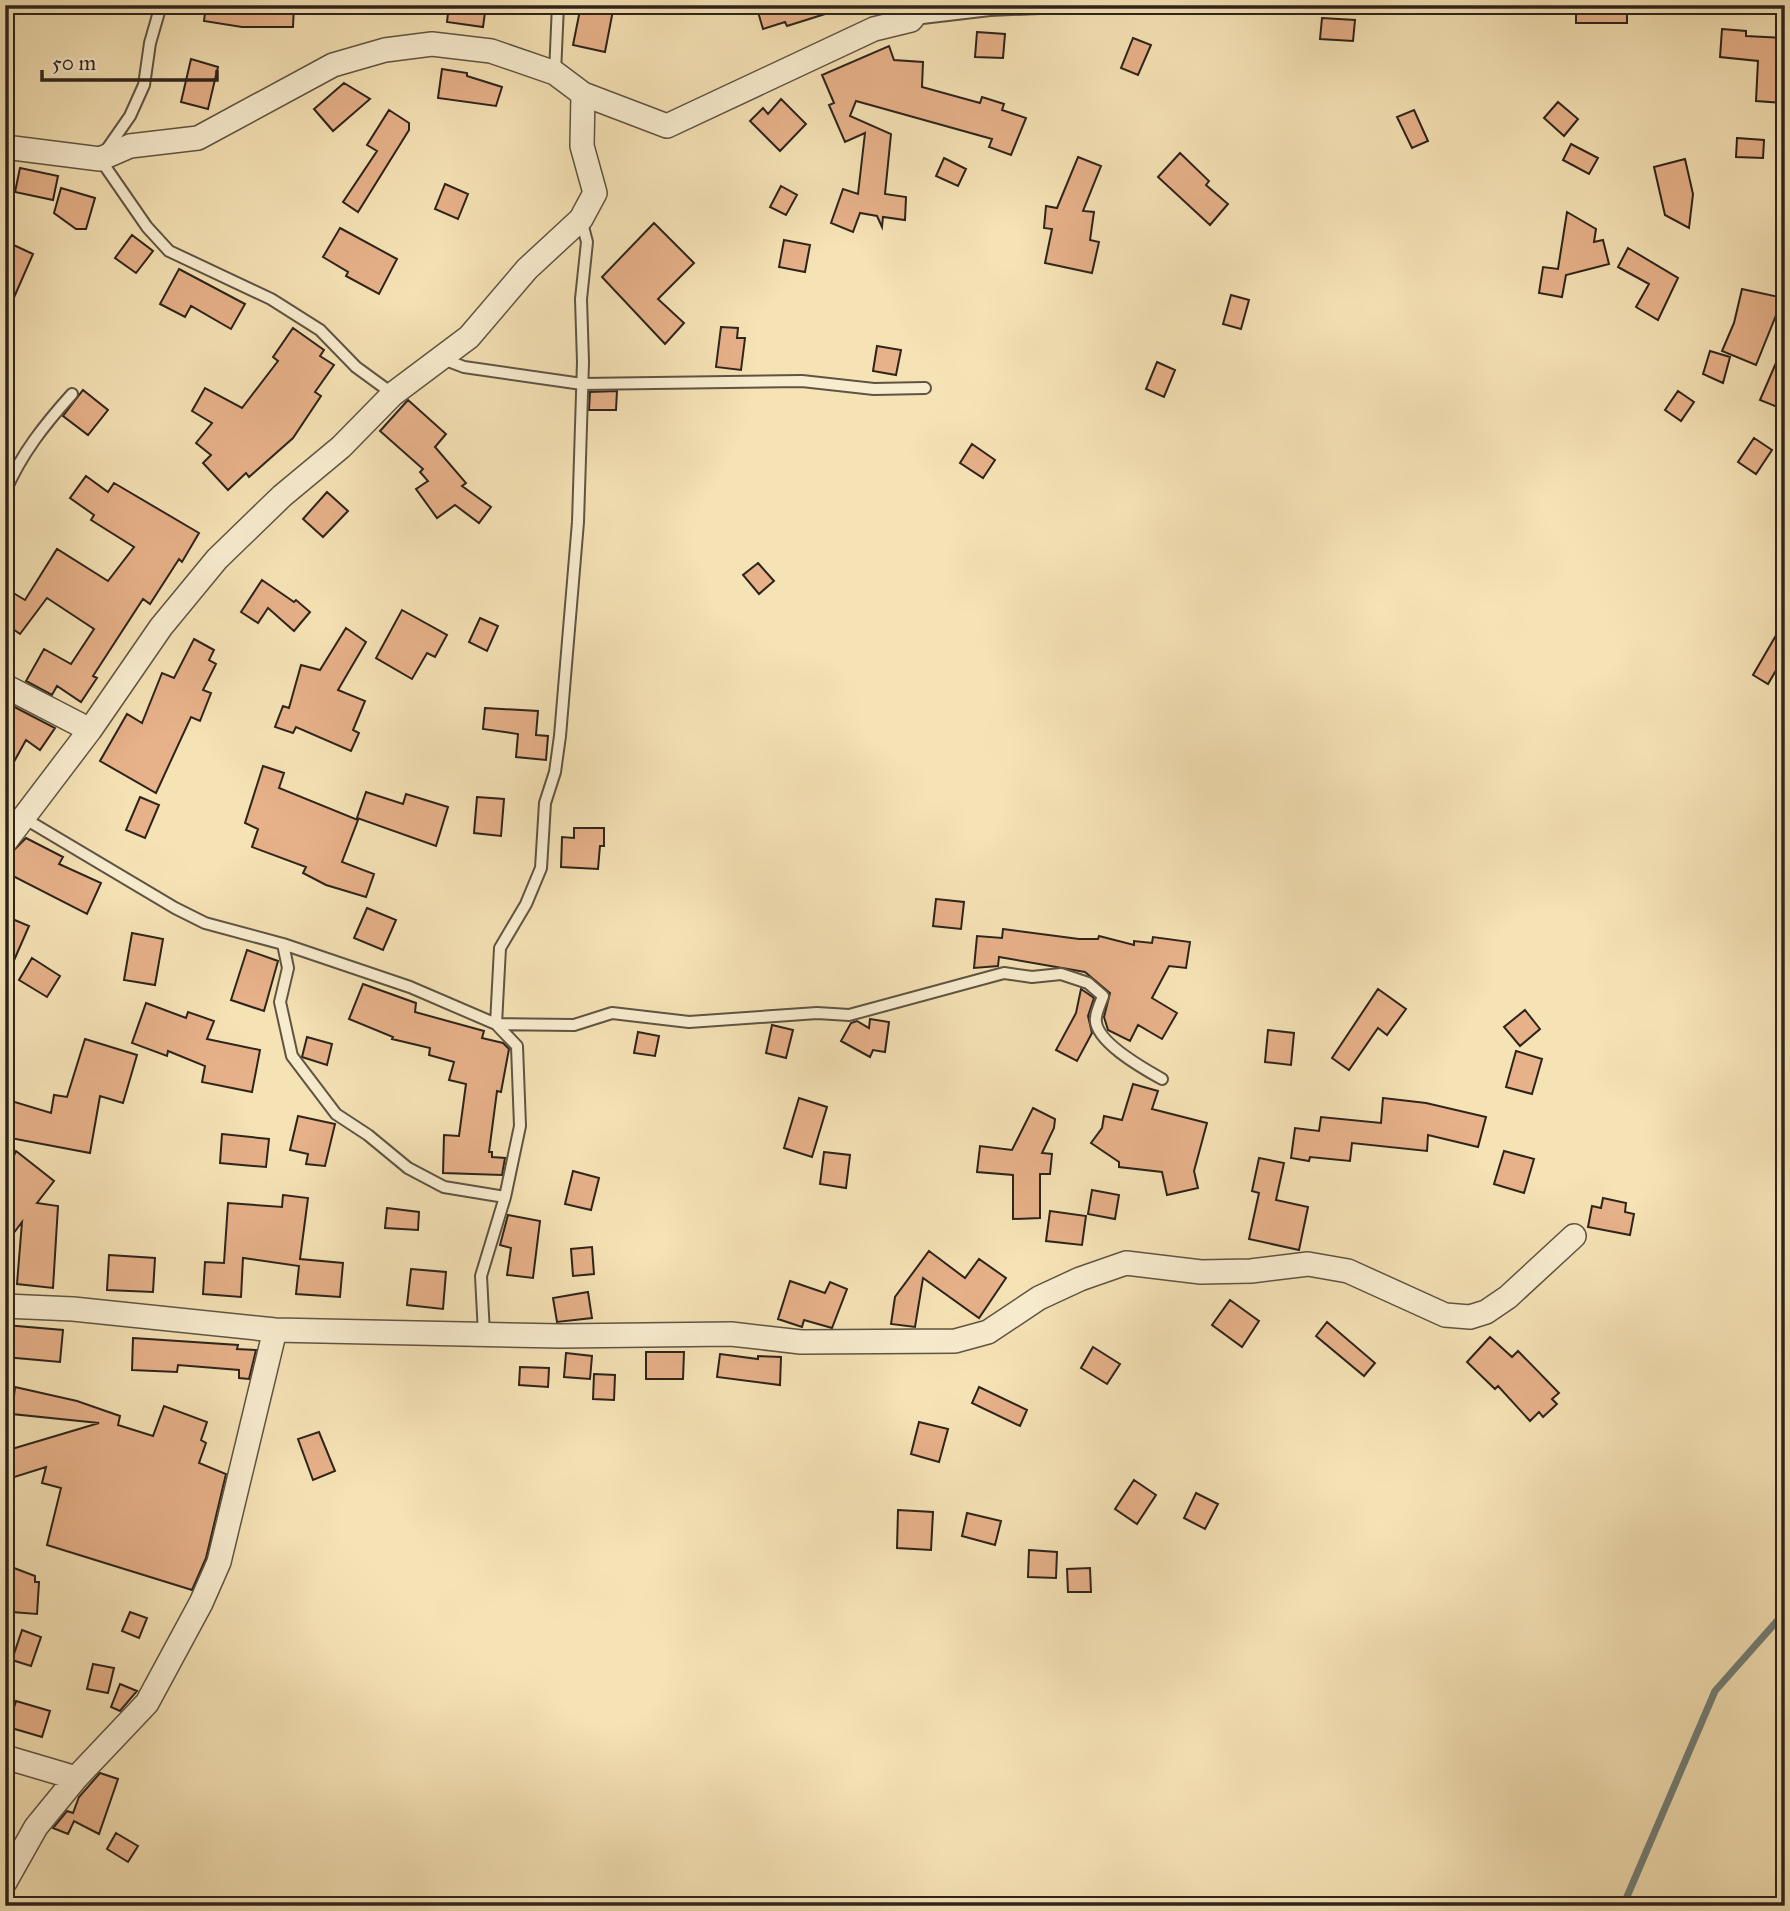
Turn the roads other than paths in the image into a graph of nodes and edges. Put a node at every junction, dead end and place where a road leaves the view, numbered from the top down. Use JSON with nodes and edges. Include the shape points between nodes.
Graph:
{"nodes":[{"id":1,"x":161,"y":5,"type":"edge"},
{"id":2,"x":558,"y":5,"type":"edge"},
{"id":3,"x":1113,"y":5,"type":"edge"},
{"id":4,"x":916,"y":12,"type":"edge"},
{"id":5,"x":555,"y":73,"type":"junction"},
{"id":6,"x":583,"y":94,"type":"junction"},
{"id":7,"x":5,"y":147,"type":"edge"},
{"id":8,"x":100,"y":159,"type":"junction"},
{"id":9,"x":1785,"y":218,"type":"edge"},
{"id":10,"x":581,"y":219,"type":"junction"},
{"id":11,"x":1785,"y":252,"type":"edge"},
{"id":12,"x":443,"y":359,"type":"junction"},
{"id":13,"x":582,"y":384,"type":"junction"},
{"id":14,"x":925,"y":388,"type":"dead end"},
{"id":15,"x":72,"y":394,"type":"dead end"},
{"id":16,"x":393,"y":394,"type":"junction"},
{"id":17,"x":5,"y":492,"type":"edge"},
{"id":18,"x":5,"y":687,"type":"edge"},
{"id":19,"x":90,"y":730,"type":"junction"},
{"id":20,"x":22,"y":817,"type":"junction"},
{"id":21,"x":5,"y":842,"type":"edge"},
{"id":22,"x":283,"y":944,"type":"junction"},
{"id":23,"x":496,"y":1024,"type":"junction"},
{"id":24,"x":1162,"y":1079,"type":"dead end"},
{"id":25,"x":505,"y":1197,"type":"junction"},
{"id":26,"x":1574,"y":1236,"type":"dead end"},
{"id":27,"x":5,"y":1306,"type":"edge"},
{"id":28,"x":275,"y":1330,"type":"junction"},
{"id":29,"x":484,"y":1334,"type":"junction"},
{"id":30,"x":5,"y":1757,"type":"edge"},
{"id":31,"x":76,"y":1778,"type":"junction"},
{"id":32,"x":5,"y":1882,"type":"edge"}],
"edges":[{"from":1,"to":8,"type":"lane","via":[[144,85],[130,116]]},
{"from":2,"to":5,"type":"lane"},
{"from":3,"to":4,"type":"lane"},
{"from":4,"to":6,"type":"street","via":[[667,126]]},
{"from":5,"to":6,"type":"street"},
{"from":5,"to":8,"type":"street","via":[[491,51],[432,44],[385,50],[333,65],[198,138],[130,146]]},
{"from":6,"to":10,"type":"street","via":[[582,146],[594,193]]},
{"from":7,"to":8,"type":"street"},
{"from":8,"to":16,"type":"lane","via":[[169,251],[271,299],[320,330],[356,368]]},
{"from":9,"to":11,"type":"lane"},
{"from":10,"to":12,"type":"street"},
{"from":10,"to":13,"type":"lane","via":[[587,242],[581,299]]},
{"from":12,"to":13,"type":"lane","via":[[464,367]]},
{"from":12,"to":16,"type":"street"},
{"from":13,"to":14,"type":"lane","via":[[802,381],[874,389]]},
{"from":13,"to":23,"type":"lane","via":[[578,522],[561,736],[545,803],[541,868],[500,947]]},
{"from":15,"to":17,"type":"lane","via":[[39,432]]},
{"from":16,"to":19,"type":"street","via":[[216,559],[161,626]]},
{"from":18,"to":19,"type":"street"},
{"from":19,"to":20,"type":"street"},
{"from":20,"to":21,"type":"street"},
{"from":20,"to":22,"type":"lane","via":[[205,923]]},
{"from":22,"to":23,"type":"lane","via":[[410,987]]},
{"from":22,"to":25,"type":"lane","via":[[288,968],[280,1002],[292,1056],[336,1114],[408,1168],[444,1187]]},
{"from":23,"to":24,"type":"lane","via":[[574,1025],[611,1013],[689,1022],[849,1015],[1004,973],[1032,977],[1061,974],[1088,983],[1104,996],[1095,1018],[1099,1032],[1137,1065]]},
{"from":23,"to":25,"type":"lane","via":[[517,1046],[520,1126]]},
{"from":25,"to":29,"type":"lane","via":[[481,1276]]},
{"from":26,"to":29,"type":"street","via":[[1508,1297],[1470,1317],[1445,1315],[1348,1272],[1308,1264],[1201,1272],[1126,1263],[1039,1298],[988,1332],[955,1341],[801,1342],[731,1334]]},
{"from":27,"to":28,"type":"street"},
{"from":28,"to":29,"type":"street"},
{"from":28,"to":31,"type":"street","via":[[219,1562],[201,1603],[147,1703]]},
{"from":30,"to":31,"type":"street"},
{"from":31,"to":32,"type":"street","via":[[36,1827]]}]}
